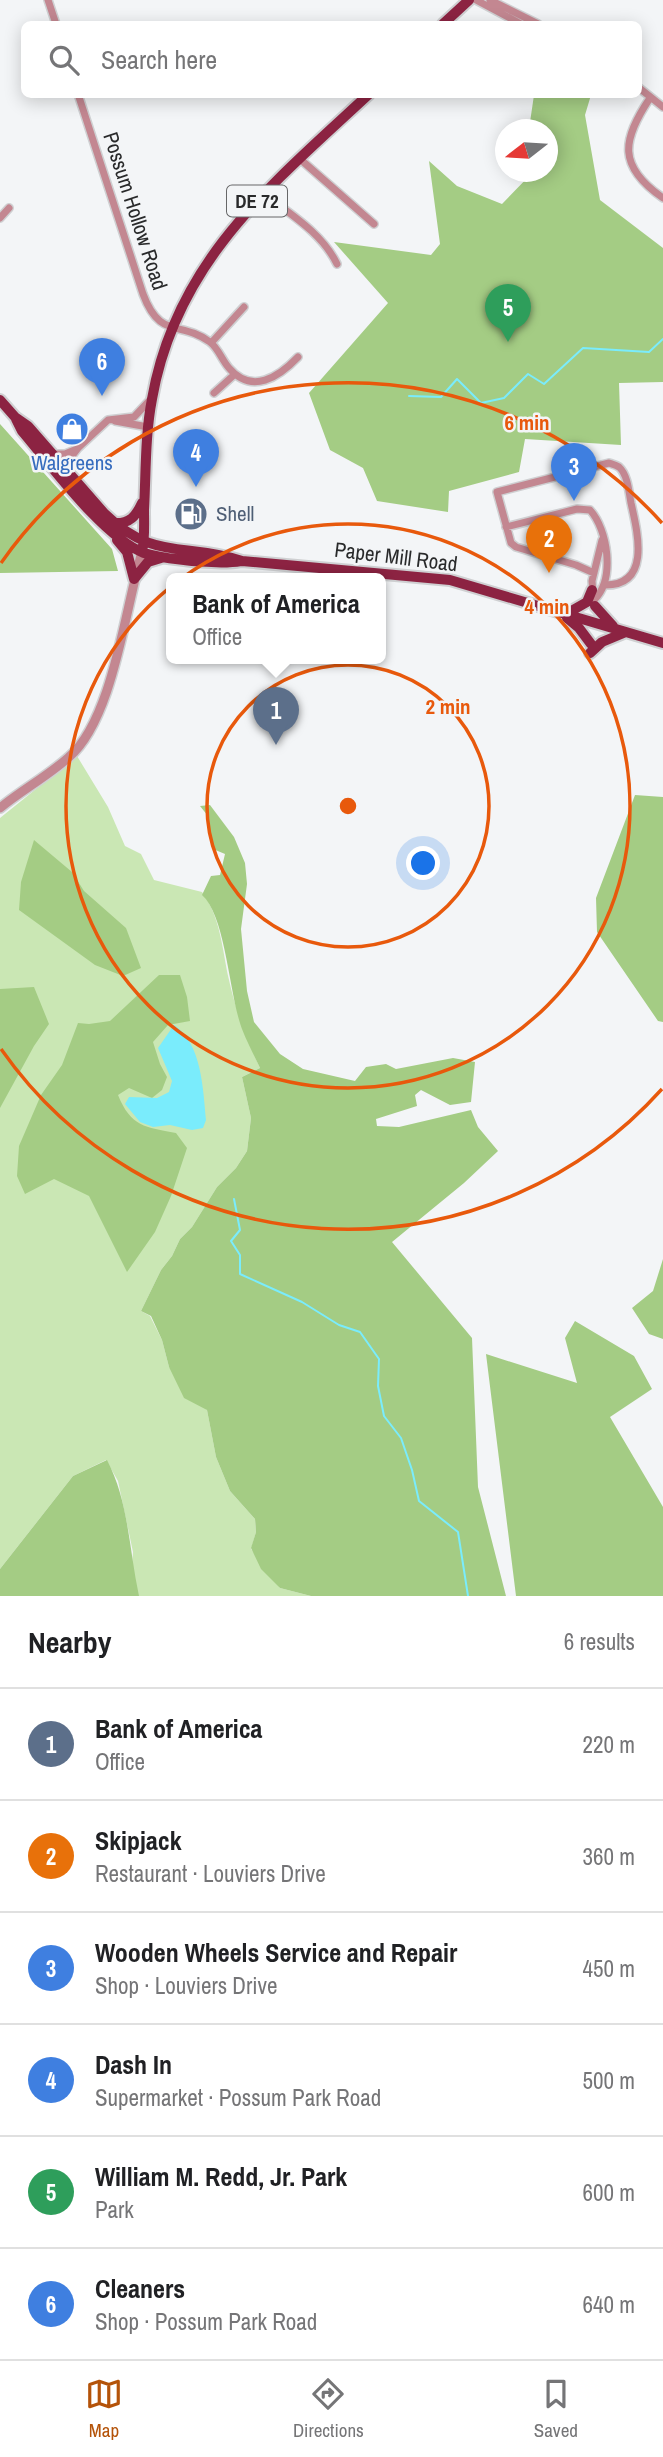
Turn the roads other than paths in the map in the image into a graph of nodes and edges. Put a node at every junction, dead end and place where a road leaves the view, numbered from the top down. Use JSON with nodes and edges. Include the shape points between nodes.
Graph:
{"nodes":[{"id":1,"x":48,"y":0,"type":"edge"},
{"id":2,"x":469,"y":0,"type":"edge"},
{"id":3,"x":477,"y":0,"type":"edge"},
{"id":4,"x":490,"y":0,"type":"edge"},
{"id":5,"x":55,"y":21,"type":"edge"},
{"id":6,"x":446,"y":21,"type":"edge"},
{"id":7,"x":516,"y":21,"type":"edge"},
{"id":8,"x":532,"y":21,"type":"edge"},
{"id":9,"x":642,"y":90,"type":"edge"},
{"id":10,"x":79,"y":98,"type":"edge"},
{"id":11,"x":365,"y":98,"type":"edge"},
{"id":12,"x":650,"y":98,"type":"junction"},
{"id":13,"x":663,"y":107,"type":"edge"},
{"id":14,"x":300,"y":159,"type":"junction"},
{"id":15,"x":264,"y":194,"type":"junction"},
{"id":16,"x":663,"y":198,"type":"edge"},
{"id":17,"x":9,"y":208,"type":"dead end"},
{"id":18,"x":0,"y":218,"type":"edge"},
{"id":19,"x":374,"y":224,"type":"dead end"},
{"id":20,"x":337,"y":264,"type":"dead end"},
{"id":21,"x":244,"y":307,"type":"dead end"},
{"id":22,"x":172,"y":328,"type":"junction"},
{"id":23,"x":211,"y":343,"type":"junction"},
{"id":24,"x":298,"y":356,"type":"dead end"},
{"id":25,"x":235,"y":374,"type":"junction"},
{"id":26,"x":214,"y":393,"type":"dead end"},
{"id":27,"x":152,"y":398,"type":"junction"},
{"id":28,"x":0,"y":400,"type":"edge"},
{"id":29,"x":15,"y":417,"type":"junction"},
{"id":30,"x":114,"y":421,"type":"junction"},
{"id":31,"x":148,"y":427,"type":"junction"},
{"id":32,"x":78,"y":448,"type":"junction"},
{"id":33,"x":37,"y":449,"type":"junction"},
{"id":34,"x":53,"y":454,"type":"junction"},
{"id":35,"x":64,"y":466,"type":"junction"},
{"id":36,"x":145,"y":497,"type":"junction"},
{"id":37,"x":110,"y":525,"type":"junction"},
{"id":38,"x":506,"y":527,"type":"junction"},
{"id":39,"x":603,"y":539,"type":"junction"},
{"id":40,"x":143,"y":547,"type":"junction"},
{"id":41,"x":163,"y":558,"type":"junction"},
{"id":42,"x":242,"y":561,"type":"junction"},
{"id":43,"x":373,"y":573,"type":"edge"},
{"id":44,"x":594,"y":573,"type":"junction"},
{"id":45,"x":386,"y":574,"type":"edge"},
{"id":46,"x":134,"y":579,"type":"junction"},
{"id":47,"x":604,"y":585,"type":"junction"},
{"id":48,"x":594,"y":598,"type":"junction"},
{"id":49,"x":564,"y":614,"type":"junction"},
{"id":50,"x":593,"y":622,"type":"junction"},
{"id":51,"x":624,"y":631,"type":"junction"},
{"id":52,"x":663,"y":642,"type":"edge"},
{"id":53,"x":0,"y":808,"type":"edge"}],
"edges":[{"from":1,"to":5,"type":"street"},
{"from":2,"to":6,"type":"main road"},
{"from":3,"to":7,"type":"street"},
{"from":4,"to":8,"type":"street"},
{"from":9,"to":12,"type":"street"},
{"from":10,"to":22,"type":"street","name":"Possum Hollow Road","via":[[146,301],[155,319]]},
{"from":11,"to":14,"type":"main road","number":"DE 72"},
{"from":12,"to":13,"type":"street"},
{"from":12,"to":16,"type":"street","via":[[633,124],[629,153],[638,176]]},
{"from":14,"to":15,"type":"main road","number":"DE 72"},
{"from":14,"to":19,"type":"street"},
{"from":15,"to":20,"type":"street","via":[[302,221]]},
{"from":15,"to":22,"type":"main road","number":"DE 72","via":[[210,257]]},
{"from":17,"to":18,"type":"street"},
{"from":21,"to":23,"type":"street"},
{"from":22,"to":23,"type":"street"},
{"from":22,"to":27,"type":"main road","number":"DE 72"},
{"from":23,"to":25,"type":"street"},
{"from":24,"to":25,"type":"street","via":[[267,380]]},
{"from":25,"to":26,"type":"street"},
{"from":27,"to":30,"type":"street","via":[[137,415]]},
{"from":27,"to":31,"type":"main road","number":"DE 72"},
{"from":28,"to":29,"type":"main road","name":"Paper Mill Road"},
{"from":29,"to":33,"type":"main road","name":"Paper Mill Road"},
{"from":29,"to":34,"type":"main road","name":"Paper Mill Road"},
{"from":30,"to":31,"type":"street"},
{"from":30,"to":32,"type":"street","via":[[108,420]]},
{"from":31,"to":36,"type":"main road","number":"DE 72"},
{"from":32,"to":34,"type":"street"},
{"from":32,"to":35,"type":"street"},
{"from":33,"to":35,"type":"main road","via":[[55,466]]},
{"from":33,"to":37,"type":"main road","name":"Paper Mill Road"},
{"from":34,"to":35,"type":"main road","name":"Paper Mill Road"},
{"from":35,"to":37,"type":"main road","name":"Paper Mill Road"},
{"from":36,"to":37,"type":"main road","via":[[131,520]]},
{"from":36,"to":40,"type":"main road","number":"DE 72"},
{"from":37,"to":40,"type":"main road","name":"Paper Mill Road","via":[[118,539]]},
{"from":37,"to":46,"type":"main road","via":[[127,552]]},
{"from":38,"to":39,"type":"street","via":[[586,508],[598,519]]},
{"from":38,"to":44,"type":"street","via":[[516,547]]},
{"from":38,"to":47,"type":"street","via":[[497,492],[609,463],[619,467],[626,480],[639,556],[628,580]]},
{"from":39,"to":44,"type":"street"},
{"from":39,"to":47,"type":"street","via":[[607,550]]},
{"from":40,"to":41,"type":"main road","name":"Paper Mill Road"},
{"from":40,"to":42,"type":"main road","name":"Paper Mill Road","via":[[222,554]]},
{"from":40,"to":46,"type":"street"},
{"from":41,"to":42,"type":"main road","name":"Paper Mill Road","via":[[227,564]]},
{"from":41,"to":46,"type":"main road","via":[[148,562]]},
{"from":42,"to":43,"type":"main road","name":"Paper Mill Road"},
{"from":44,"to":48,"type":"street"},
{"from":45,"to":49,"type":"main road","name":"Paper Mill Road","via":[[450,580]]},
{"from":46,"to":53,"type":"street","via":[[104,702],[88,735],[70,757]]},
{"from":47,"to":48,"type":"street"},
{"from":48,"to":49,"type":"main road"},
{"from":48,"to":50,"type":"street"},
{"from":48,"to":51,"type":"main road","via":[[613,626]]},
{"from":49,"to":50,"type":"main road","name":"Paper Mill Road"},
{"from":49,"to":51,"type":"main road","via":[[591,649]]},
{"from":50,"to":51,"type":"main road","name":"Paper Mill Road"},
{"from":51,"to":52,"type":"main road","name":"Paper Mill Road"}]}
